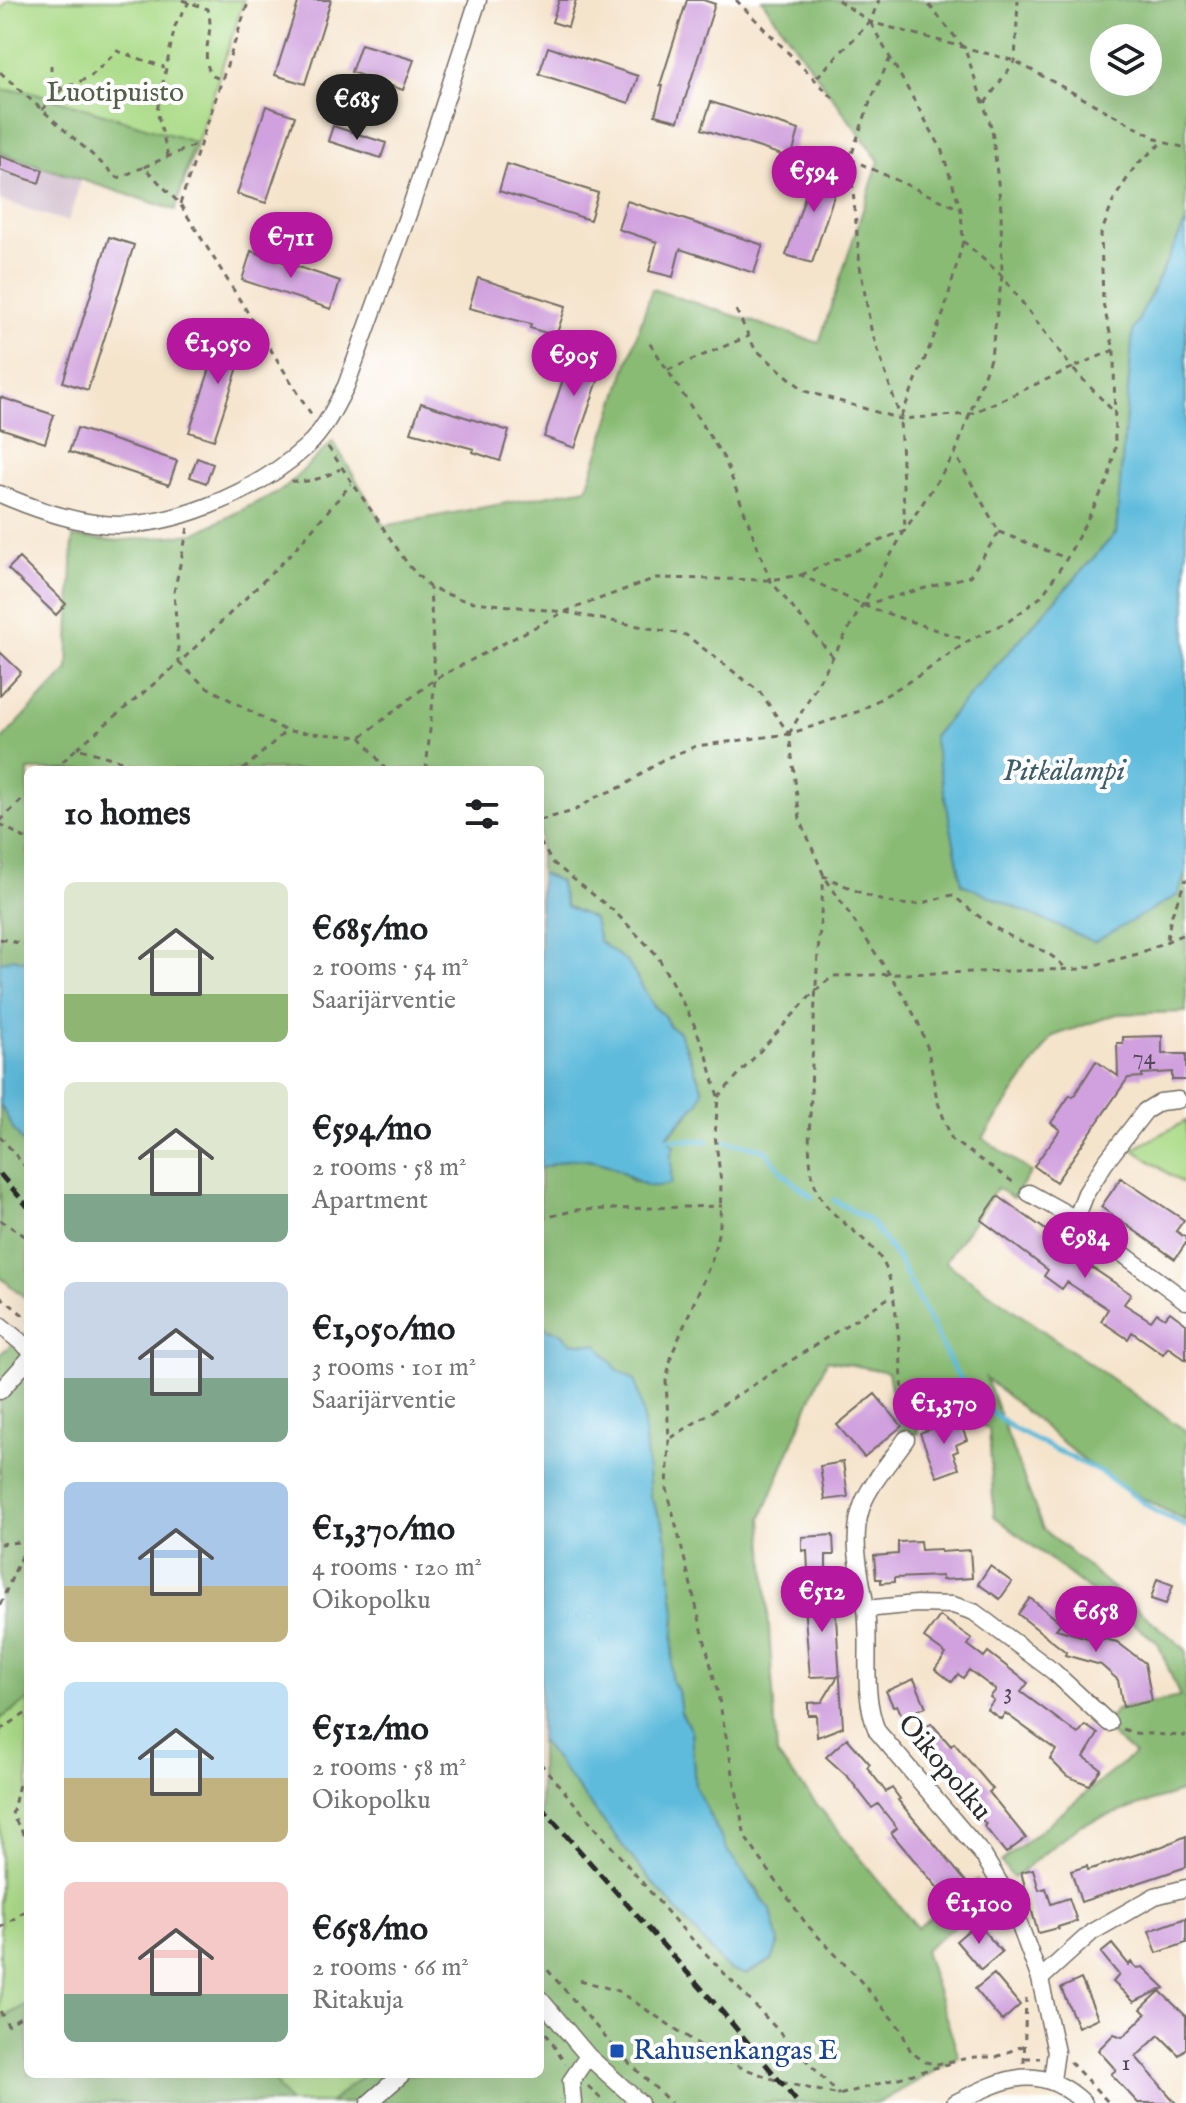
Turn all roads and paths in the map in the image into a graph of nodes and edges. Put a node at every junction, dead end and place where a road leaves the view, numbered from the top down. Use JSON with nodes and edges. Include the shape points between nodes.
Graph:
{"nodes":[{"id":1,"x":182,"y":0,"type":"edge"},
{"id":2,"x":249,"y":0,"type":"edge"},
{"id":3,"x":478,"y":0,"type":"edge"},
{"id":4,"x":736,"y":0,"type":"edge"},
{"id":5,"x":838,"y":0,"type":"edge"},
{"id":6,"x":879,"y":0,"type":"edge"},
{"id":7,"x":925,"y":0,"type":"edge"},
{"id":8,"x":1018,"y":0,"type":"edge"},
{"id":9,"x":189,"y":2,"type":"junction"},
{"id":10,"x":870,"y":22,"type":"junction"},
{"id":11,"x":965,"y":49,"type":"junction"},
{"id":12,"x":890,"y":58,"type":"junction"},
{"id":13,"x":1015,"y":61,"type":"junction"},
{"id":14,"x":51,"y":65,"type":"dead end"},
{"id":15,"x":164,"y":67,"type":"junction"},
{"id":16,"x":0,"y":72,"type":"edge"},
{"id":17,"x":816,"y":78,"type":"junction"},
{"id":18,"x":222,"y":80,"type":"junction"},
{"id":19,"x":62,"y":89,"type":"junction"},
{"id":20,"x":836,"y":101,"type":"dead end"},
{"id":21,"x":985,"y":103,"type":"junction"},
{"id":22,"x":42,"y":110,"type":"junction"},
{"id":23,"x":1163,"y":142,"type":"junction"},
{"id":24,"x":200,"y":143,"type":"junction"},
{"id":25,"x":1186,"y":148,"type":"edge"},
{"id":26,"x":168,"y":156,"type":"junction"},
{"id":27,"x":850,"y":159,"type":"junction"},
{"id":28,"x":144,"y":167,"type":"junction"},
{"id":29,"x":180,"y":204,"type":"junction"},
{"id":30,"x":961,"y":210,"type":"junction"},
{"id":31,"x":963,"y":241,"type":"junction"},
{"id":32,"x":1002,"y":276,"type":"junction"},
{"id":33,"x":736,"y":310,"type":"dead end"},
{"id":34,"x":749,"y":336,"type":"junction"},
{"id":35,"x":650,"y":343,"type":"dead end"},
{"id":36,"x":1114,"y":350,"type":"junction"},
{"id":37,"x":1072,"y":368,"type":"junction"},
{"id":38,"x":668,"y":370,"type":"junction"},
{"id":39,"x":970,"y":414,"type":"junction"},
{"id":40,"x":1116,"y":414,"type":"junction"},
{"id":41,"x":313,"y":417,"type":"dead end"},
{"id":42,"x":900,"y":419,"type":"junction"},
{"id":43,"x":328,"y":447,"type":"dead end"},
{"id":44,"x":955,"y":454,"type":"junction"},
{"id":45,"x":341,"y":469,"type":"junction"},
{"id":46,"x":283,"y":480,"type":"dead end"},
{"id":47,"x":351,"y":484,"type":"junction"},
{"id":48,"x":0,"y":494,"type":"edge"},
{"id":49,"x":188,"y":528,"type":"dead end"},
{"id":50,"x":905,"y":530,"type":"junction"},
{"id":51,"x":999,"y":532,"type":"junction"},
{"id":52,"x":1067,"y":558,"type":"junction"},
{"id":53,"x":801,"y":575,"type":"junction"},
{"id":54,"x":770,"y":580,"type":"junction"},
{"id":55,"x":430,"y":588,"type":"junction"},
{"id":56,"x":862,"y":605,"type":"junction"},
{"id":57,"x":564,"y":612,"type":"junction"},
{"id":58,"x":968,"y":641,"type":"junction"},
{"id":59,"x":833,"y":657,"type":"junction"},
{"id":60,"x":179,"y":663,"type":"junction"},
{"id":61,"x":435,"y":679,"type":"junction"},
{"id":62,"x":286,"y":731,"type":"junction"},
{"id":63,"x":789,"y":734,"type":"junction"},
{"id":64,"x":361,"y":737,"type":"junction"},
{"id":65,"x":77,"y":748,"type":"junction"},
{"id":66,"x":58,"y":766,"type":"edge"},
{"id":67,"x":139,"y":766,"type":"edge"},
{"id":68,"x":247,"y":766,"type":"edge"},
{"id":69,"x":383,"y":766,"type":"edge"},
{"id":70,"x":426,"y":766,"type":"edge"},
{"id":71,"x":24,"y":798,"type":"edge"},
{"id":72,"x":544,"y":819,"type":"edge"},
{"id":73,"x":0,"y":822,"type":"edge"},
{"id":74,"x":24,"y":837,"type":"edge"},
{"id":75,"x":544,"y":849,"type":"edge"},
{"id":76,"x":824,"y":876,"type":"junction"},
{"id":77,"x":1186,"y":879,"type":"edge"},
{"id":78,"x":1186,"y":933,"type":"edge"},
{"id":79,"x":0,"y":939,"type":"edge"},
{"id":80,"x":1167,"y":939,"type":"junction"},
{"id":81,"x":24,"y":944,"type":"edge"},
{"id":82,"x":1067,"y":970,"type":"junction"},
{"id":83,"x":890,"y":977,"type":"junction"},
{"id":84,"x":814,"y":992,"type":"junction"},
{"id":85,"x":718,"y":1097,"type":"junction"},
{"id":86,"x":1178,"y":1100,"type":"dead end"},
{"id":87,"x":0,"y":1136,"type":"edge"},
{"id":88,"x":24,"y":1165,"type":"edge"},
{"id":89,"x":1029,"y":1193,"type":"joint"},
{"id":90,"x":722,"y":1206,"type":"junction"},
{"id":91,"x":544,"y":1218,"type":"edge"},
{"id":92,"x":1076,"y":1219,"type":"junction"},
{"id":93,"x":0,"y":1220,"type":"edge"},
{"id":94,"x":24,"y":1235,"type":"edge"},
{"id":95,"x":893,"y":1295,"type":"junction"},
{"id":96,"x":0,"y":1296,"type":"edge"},
{"id":97,"x":1186,"y":1301,"type":"edge"},
{"id":98,"x":24,"y":1316,"type":"edge"},
{"id":99,"x":0,"y":1325,"type":"edge"},
{"id":100,"x":24,"y":1345,"type":"edge"},
{"id":101,"x":24,"y":1364,"type":"edge"},
{"id":102,"x":0,"y":1391,"type":"edge"},
{"id":103,"x":669,"y":1439,"type":"junction"},
{"id":104,"x":906,"y":1439,"type":"joint"},
{"id":105,"x":24,"y":1541,"type":"edge"},
{"id":106,"x":0,"y":1544,"type":"edge"},
{"id":107,"x":24,"y":1550,"type":"edge"},
{"id":108,"x":0,"y":1605,"type":"edge"},
{"id":109,"x":866,"y":1609,"type":"junction"},
{"id":110,"x":24,"y":1715,"type":"edge"},
{"id":111,"x":1109,"y":1723,"type":"joint"},
{"id":112,"x":0,"y":1730,"type":"edge"},
{"id":113,"x":1186,"y":1736,"type":"edge"},
{"id":114,"x":544,"y":1768,"type":"edge"},
{"id":115,"x":24,"y":1781,"type":"edge"},
{"id":116,"x":24,"y":1834,"type":"edge"},
{"id":117,"x":1186,"y":1888,"type":"edge"},
{"id":118,"x":24,"y":1912,"type":"edge"},
{"id":119,"x":0,"y":1928,"type":"edge"},
{"id":120,"x":544,"y":1966,"type":"edge"},
{"id":121,"x":1040,"y":1979,"type":"junction"},
{"id":122,"x":580,"y":1980,"type":"dead end"},
{"id":123,"x":1026,"y":1991,"type":"dead end"},
{"id":124,"x":544,"y":2004,"type":"edge"},
{"id":125,"x":0,"y":2011,"type":"edge"},
{"id":126,"x":24,"y":2015,"type":"edge"},
{"id":127,"x":1025,"y":2045,"type":"junction"},
{"id":128,"x":588,"y":2056,"type":"junction"},
{"id":129,"x":975,"y":2057,"type":"junction"},
{"id":130,"x":1025,"y":2058,"type":"dead end"},
{"id":131,"x":1068,"y":2059,"type":"dead end"},
{"id":132,"x":397,"y":2078,"type":"edge"},
{"id":133,"x":1052,"y":2080,"type":"junction"},
{"id":134,"x":839,"y":2095,"type":"junction"},
{"id":135,"x":369,"y":2103,"type":"edge"},
{"id":136,"x":573,"y":2103,"type":"edge"},
{"id":137,"x":640,"y":2103,"type":"edge"},
{"id":138,"x":671,"y":2103,"type":"edge"},
{"id":139,"x":955,"y":2103,"type":"edge"},
{"id":140,"x":1084,"y":2103,"type":"edge"},
{"id":141,"x":1109,"y":2103,"type":"edge"}],
"edges":[{"from":1,"to":9,"type":"path"},
{"from":2,"to":18,"type":"path"},
{"from":3,"to":48,"type":"street","via":[[346,386],[308,446],[250,489],[185,515],[154,520],[96,524],[44,512]]},
{"from":4,"to":17,"type":"path"},
{"from":5,"to":10,"type":"path"},
{"from":6,"to":10,"type":"path"},
{"from":7,"to":11,"type":"path"},
{"from":8,"to":13,"type":"path"},
{"from":9,"to":15,"type":"path","via":[[175,26]]},
{"from":9,"to":18,"type":"path","via":[[208,9],[212,25],[204,61],[211,75]]},
{"from":10,"to":11,"type":"path"},
{"from":10,"to":12,"type":"path"},
{"from":10,"to":17,"type":"path"},
{"from":11,"to":13,"type":"path"},
{"from":11,"to":21,"type":"path"},
{"from":12,"to":27,"type":"path"},
{"from":12,"to":30,"type":"path","via":[[941,148]]},
{"from":13,"to":21,"type":"path"},
{"from":13,"to":23,"type":"path"},
{"from":14,"to":19,"type":"path","via":[[51,78]]},
{"from":15,"to":19,"type":"path","via":[[117,51],[90,77]]},
{"from":15,"to":26,"type":"path","via":[[157,111]]},
{"from":16,"to":22,"type":"path"},
{"from":17,"to":20,"type":"path"},
{"from":18,"to":24,"type":"path"},
{"from":19,"to":22,"type":"path"},
{"from":21,"to":32,"type":"path","via":[[1001,209]]},
{"from":22,"to":28,"type":"path","via":[[118,178]]},
{"from":23,"to":25,"type":"path"},
{"from":23,"to":36,"type":"path","via":[[1136,165],[1114,199],[1101,234],[1103,303]]},
{"from":24,"to":26,"type":"path"},
{"from":24,"to":29,"type":"path"},
{"from":26,"to":28,"type":"path"},
{"from":27,"to":30,"type":"path"},
{"from":27,"to":42,"type":"path","via":[[871,329]]},
{"from":28,"to":29,"type":"path"},
{"from":29,"to":41,"type":"path"},
{"from":30,"to":31,"type":"path"},
{"from":31,"to":32,"type":"path"},
{"from":31,"to":42,"type":"path","via":[[944,312]]},
{"from":32,"to":37,"type":"path"},
{"from":32,"to":39,"type":"path","via":[[991,356]]},
{"from":33,"to":34,"type":"path"},
{"from":34,"to":38,"type":"path"},
{"from":34,"to":42,"type":"path","via":[[755,349],[805,391]]},
{"from":35,"to":38,"type":"path"},
{"from":36,"to":37,"type":"path"},
{"from":36,"to":40,"type":"path"},
{"from":37,"to":39,"type":"path"},
{"from":37,"to":40,"type":"path"},
{"from":38,"to":54,"type":"path","via":[[725,460]]},
{"from":39,"to":42,"type":"path"},
{"from":39,"to":44,"type":"path"},
{"from":40,"to":52,"type":"path","via":[[1108,480]]},
{"from":42,"to":50,"type":"path"},
{"from":43,"to":45,"type":"path"},
{"from":44,"to":50,"type":"path"},
{"from":44,"to":51,"type":"path"},
{"from":45,"to":46,"type":"path","via":[[324,478]]},
{"from":45,"to":47,"type":"path"},
{"from":47,"to":55,"type":"path"},
{"from":47,"to":60,"type":"path","via":[[289,556]]},
{"from":49,"to":60,"type":"path","via":[[174,592]]},
{"from":50,"to":53,"type":"path"},
{"from":50,"to":56,"type":"path"},
{"from":51,"to":52,"type":"path"},
{"from":51,"to":56,"type":"path","via":[[970,576]]},
{"from":52,"to":58,"type":"path","via":[[1042,596],[1009,621]]},
{"from":53,"to":54,"type":"path"},
{"from":53,"to":56,"type":"path"},
{"from":54,"to":57,"type":"path","via":[[656,578]]},
{"from":54,"to":59,"type":"path"},
{"from":55,"to":57,"type":"path","via":[[466,601]]},
{"from":55,"to":61,"type":"path"},
{"from":56,"to":58,"type":"path"},
{"from":56,"to":59,"type":"path"},
{"from":57,"to":61,"type":"path"},
{"from":57,"to":63,"type":"path","via":[[686,635],[760,692]]},
{"from":58,"to":63,"type":"path","via":[[860,711]]},
{"from":59,"to":63,"type":"path"},
{"from":60,"to":62,"type":"path","via":[[205,686]]},
{"from":60,"to":65,"type":"path"},
{"from":61,"to":64,"type":"path"},
{"from":61,"to":70,"type":"path"},
{"from":62,"to":64,"type":"path"},
{"from":62,"to":68,"type":"path"},
{"from":63,"to":72,"type":"path","via":[[696,746],[574,811]]},
{"from":63,"to":76,"type":"path","via":[[800,819]]},
{"from":64,"to":69,"type":"path"},
{"from":65,"to":66,"type":"path"},
{"from":65,"to":67,"type":"path"},
{"from":71,"to":73,"type":"path"},
{"from":73,"to":74,"type":"path"},
{"from":75,"to":85,"type":"path","via":[[552,862],[615,912],[657,955],[693,1022]]},
{"from":76,"to":82,"type":"path","via":[[899,903],[920,904],[953,895],[1015,939],[1041,947]]},
{"from":76,"to":83,"type":"path"},
{"from":76,"to":84,"type":"path"},
{"from":77,"to":80,"type":"path"},
{"from":78,"to":80,"type":"path"},
{"from":79,"to":81,"type":"path"},
{"from":80,"to":82,"type":"path","via":[[1138,954]]},
{"from":82,"to":83,"type":"path"},
{"from":83,"to":84,"type":"path","via":[[833,976]]},
{"from":83,"to":89,"type":"path","via":[[928,1049],[937,1100],[952,1140]]},
{"from":84,"to":85,"type":"path"},
{"from":84,"to":95,"type":"path","via":[[810,1125],[815,1186],[825,1204],[884,1263]]},
{"from":85,"to":90,"type":"path","via":[[715,1135]]},
{"from":86,"to":92,"type":"street","via":[[1145,1111],[1105,1163]]},
{"from":87,"to":88,"type":"path"},
{"from":89,"to":92,"type":"street"},
{"from":90,"to":91,"type":"path","via":[[576,1210]]},
{"from":90,"to":103,"type":"path","via":[[712,1260],[669,1365]]},
{"from":92,"to":97,"type":"street"},
{"from":93,"to":94,"type":"path"},
{"from":95,"to":103,"type":"path"},
{"from":95,"to":104,"type":"path"},
{"from":96,"to":98,"type":"path"},
{"from":99,"to":100,"type":"street"},
{"from":101,"to":102,"type":"street"},
{"from":103,"to":129,"type":"path","via":[[669,1504],[718,1694],[745,1837],[807,1925],[900,2028],[911,2052],[936,2064]]},
{"from":104,"to":109,"type":"street","name":"Oikopolku","via":[[862,1503],[856,1531]]},
{"from":105,"to":106,"type":"path"},
{"from":107,"to":108,"type":"path"},
{"from":109,"to":111,"type":"street","via":[[953,1605],[974,1612],[1054,1672]]},
{"from":109,"to":121,"type":"street","name":"Oikopolku","via":[[869,1710],[877,1731],[983,1855],[1018,1921]]},
{"from":110,"to":112,"type":"path"},
{"from":111,"to":113,"type":"path","via":[[1133,1733]]},
{"from":114,"to":134,"type":"path","via":[[676,1922]]},
{"from":115,"to":116,"type":"path","via":[[12,1815]]},
{"from":117,"to":121,"type":"street","via":[[1155,1896],[1092,1932]]},
{"from":118,"to":119,"type":"path"},
{"from":120,"to":138,"type":"path","via":[[607,2040]]},
{"from":121,"to":133,"type":"street","name":"Oikopolku","via":[[1056,2052]]},
{"from":122,"to":134,"type":"path","via":[[618,1991],[724,2061]]},
{"from":123,"to":127,"type":"path"},
{"from":124,"to":128,"type":"street"},
{"from":125,"to":126,"type":"path","via":[[8,2025]]},
{"from":127,"to":129,"type":"path","via":[[996,2057]]},
{"from":127,"to":130,"type":"path"},
{"from":128,"to":136,"type":"street","via":[[571,2081]]},
{"from":128,"to":137,"type":"street"},
{"from":129,"to":134,"type":"path"},
{"from":131,"to":141,"type":"path"},
{"from":132,"to":135,"type":"street"},
{"from":133,"to":139,"type":"street","via":[[1022,2076]]},
{"from":133,"to":140,"type":"street"}]}
